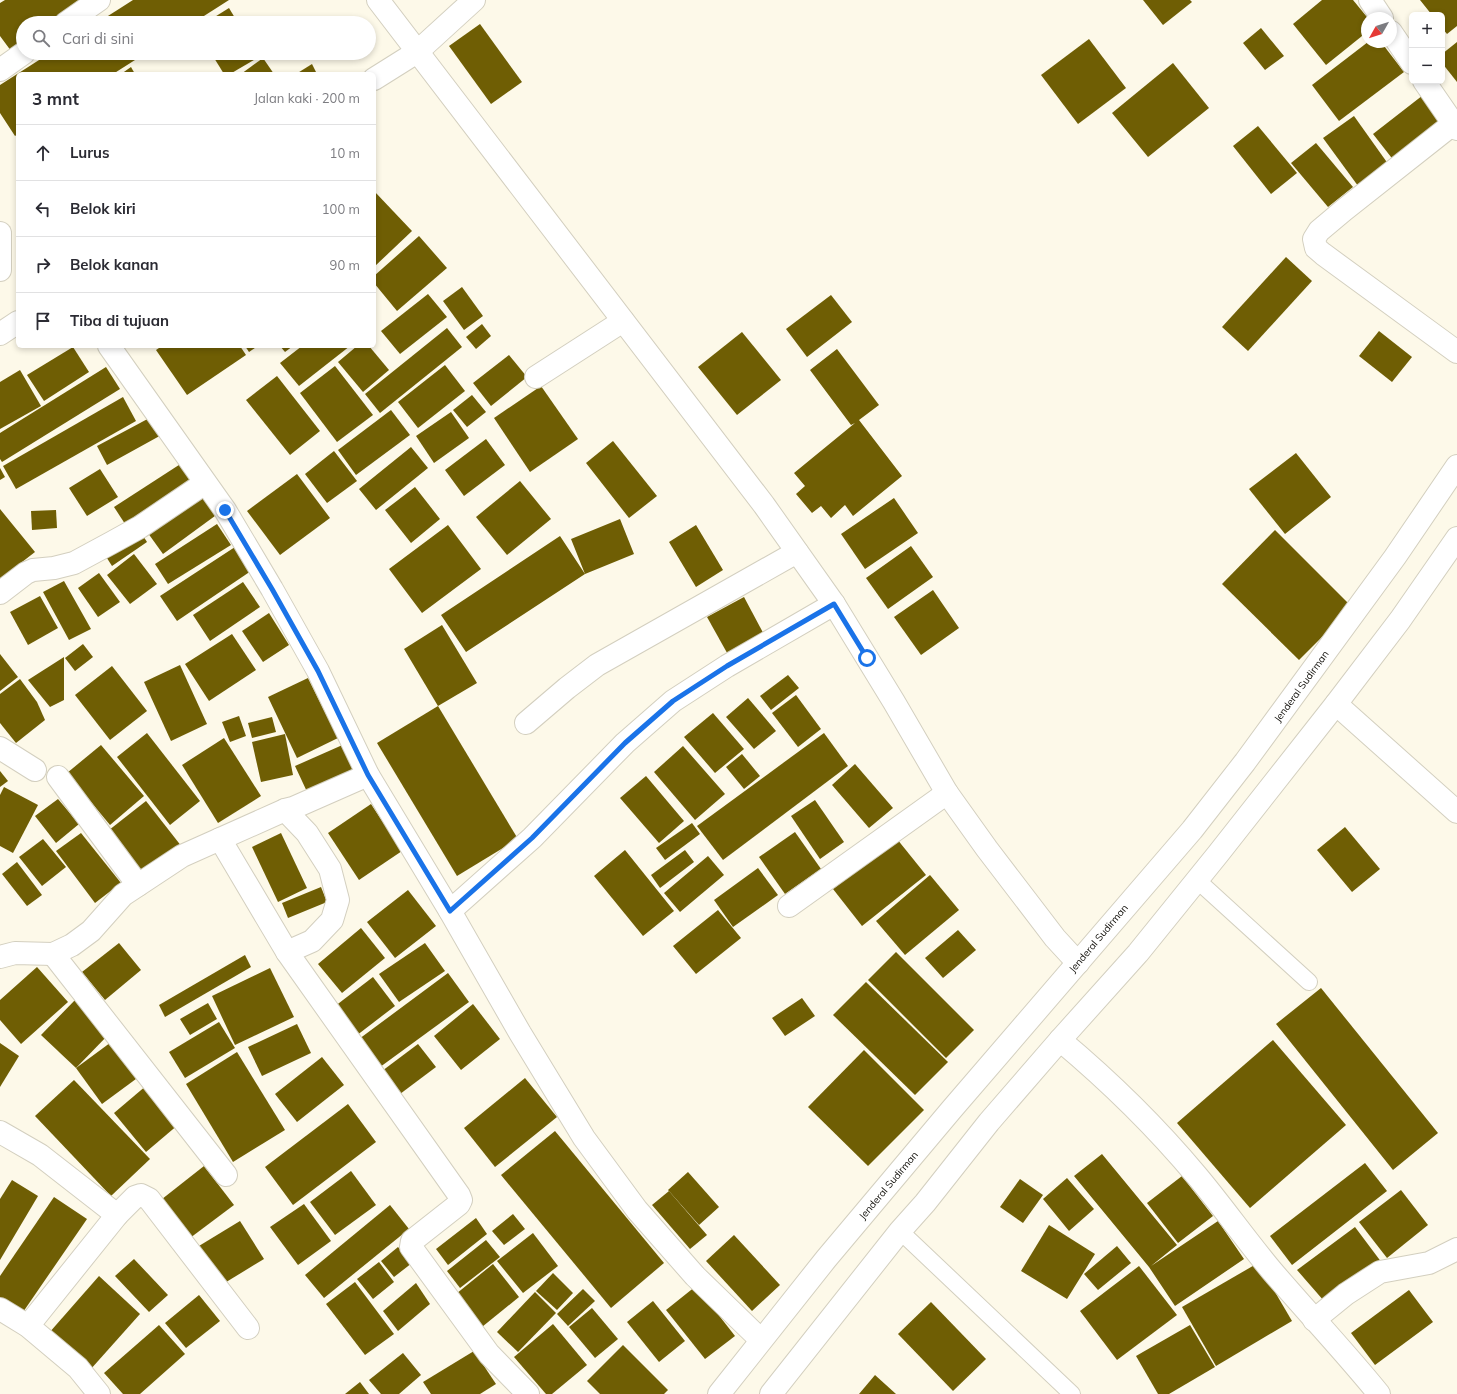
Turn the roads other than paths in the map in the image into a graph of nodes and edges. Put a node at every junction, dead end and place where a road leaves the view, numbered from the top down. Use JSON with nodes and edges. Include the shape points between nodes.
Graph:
{"nodes":[{"id":1,"x":99,"y":0,"type":"edge"},
{"id":2,"x":378,"y":0,"type":"edge"},
{"id":3,"x":474,"y":0,"type":"edge"},
{"id":4,"x":1370,"y":0,"type":"edge"},
{"id":5,"x":1378,"y":12,"type":"edge"},
{"id":6,"x":76,"y":16,"type":"edge"},
{"id":7,"x":1397,"y":41,"type":"edge"},
{"id":8,"x":417,"y":52,"type":"junction"},
{"id":9,"x":16,"y":59,"type":"edge"},
{"id":10,"x":1409,"y":59,"type":"edge"},
{"id":11,"x":0,"y":70,"type":"edge"},
{"id":12,"x":376,"y":78,"type":"edge"},
{"id":13,"x":1426,"y":84,"type":"edge"},
{"id":14,"x":1455,"y":127,"type":"edge"},
{"id":15,"x":0,"y":233,"type":"edge"},
{"id":16,"x":0,"y":270,"type":"edge"},
{"id":17,"x":623,"y":321,"type":"junction"},
{"id":18,"x":16,"y":323,"type":"edge"},
{"id":19,"x":0,"y":334,"type":"edge"},
{"id":20,"x":110,"y":348,"type":"edge"},
{"id":21,"x":1457,"y":352,"type":"edge"},
{"id":22,"x":536,"y":376,"type":"dead end"},
{"id":23,"x":1457,"y":466,"type":"edge"},
{"id":24,"x":205,"y":483,"type":"junction"},
{"id":25,"x":1457,"y":538,"type":"edge"},
{"id":26,"x":797,"y":552,"type":"junction"},
{"id":27,"x":0,"y":593,"type":"edge"},
{"id":28,"x":834,"y":604,"type":"junction"},
{"id":29,"x":1336,"y":704,"type":"junction"},
{"id":30,"x":526,"y":723,"type":"dead end"},
{"id":31,"x":0,"y":748,"type":"edge"},
{"id":32,"x":35,"y":770,"type":"dead end"},
{"id":33,"x":368,"y":775,"type":"junction"},
{"id":34,"x":58,"y":777,"type":"dead end"},
{"id":35,"x":947,"y":793,"type":"junction"},
{"id":36,"x":285,"y":810,"type":"junction"},
{"id":37,"x":1457,"y":812,"type":"edge"},
{"id":38,"x":220,"y":839,"type":"junction"},
{"id":39,"x":1196,"y":880,"type":"junction"},
{"id":40,"x":138,"y":885,"type":"junction"},
{"id":41,"x":789,"y":906,"type":"dead end"},
{"id":42,"x":450,"y":911,"type":"junction"},
{"id":43,"x":287,"y":952,"type":"junction"},
{"id":44,"x":52,"y":954,"type":"junction"},
{"id":45,"x":0,"y":957,"type":"edge"},
{"id":46,"x":1078,"y":963,"type":"junction"},
{"id":47,"x":1309,"y":982,"type":"dead end"},
{"id":48,"x":1060,"y":1040,"type":"junction"},
{"id":49,"x":0,"y":1132,"type":"edge"},
{"id":50,"x":226,"y":1175,"type":"dead end"},
{"id":51,"x":117,"y":1215,"type":"junction"},
{"id":52,"x":900,"y":1231,"type":"junction"},
{"id":53,"x":1457,"y":1249,"type":"edge"},
{"id":54,"x":0,"y":1310,"type":"edge"},
{"id":55,"x":1314,"y":1320,"type":"junction"},
{"id":56,"x":28,"y":1326,"type":"junction"},
{"id":57,"x":248,"y":1328,"type":"dead end"},
{"id":58,"x":761,"y":1340,"type":"junction"},
{"id":59,"x":99,"y":1394,"type":"edge"},
{"id":60,"x":528,"y":1394,"type":"edge"},
{"id":61,"x":719,"y":1394,"type":"edge"},
{"id":62,"x":771,"y":1394,"type":"edge"},
{"id":63,"x":1072,"y":1394,"type":"edge"},
{"id":64,"x":1379,"y":1394,"type":"edge"}],
"edges":[{"from":1,"to":6,"type":"main road"},
{"from":2,"to":8,"type":"main road"},
{"from":3,"to":8,"type":"main road"},
{"from":4,"to":5,"type":"main road"},
{"from":7,"to":10,"type":"main road"},
{"from":8,"to":12,"type":"main road"},
{"from":8,"to":17,"type":"main road"},
{"from":9,"to":11,"type":"main road"},
{"from":13,"to":14,"type":"main road"},
{"from":14,"to":21,"type":"main road","via":[[1344,210],[1319,231],[1314,239],[1316,248],[1323,254]]},
{"from":15,"to":16,"type":"main road"},
{"from":17,"to":22,"type":"main road"},
{"from":17,"to":26,"type":"main road"},
{"from":18,"to":19,"type":"main road"},
{"from":20,"to":24,"type":"main road"},
{"from":23,"to":46,"type":"main road","name":"Jenderal Sudirman","via":[[1395,557],[1245,762],[1192,830]]},
{"from":24,"to":27,"type":"main road","via":[[140,527],[111,543],[74,562],[26,573]]},
{"from":24,"to":33,"type":"main road","via":[[225,510],[318,671]]},
{"from":25,"to":29,"type":"main road","via":[[1400,620]]},
{"from":26,"to":28,"type":"main road"},
{"from":26,"to":30,"type":"main road","via":[[598,665]]},
{"from":28,"to":35,"type":"main road"},
{"from":28,"to":42,"type":"main road","via":[[727,666],[673,701],[625,743],[532,838]]},
{"from":29,"to":37,"type":"main road"},
{"from":29,"to":39,"type":"main road"},
{"from":31,"to":32,"type":"main road"},
{"from":33,"to":36,"type":"main road"},
{"from":33,"to":42,"type":"main road"},
{"from":34,"to":40,"type":"main road"},
{"from":35,"to":41,"type":"main road"},
{"from":35,"to":46,"type":"main road","via":[[1055,938]]},
{"from":36,"to":38,"type":"main road"},
{"from":36,"to":43,"type":"main road","via":[[307,833],[330,869],[338,900],[332,920],[312,941]]},
{"from":38,"to":40,"type":"main road","via":[[182,856]]},
{"from":38,"to":43,"type":"main road"},
{"from":39,"to":47,"type":"lane"},
{"from":39,"to":48,"type":"main road","via":[[1138,953]]},
{"from":40,"to":44,"type":"main road","via":[[123,895],[91,931],[72,945]]},
{"from":42,"to":58,"type":"main road","via":[[584,1138],[661,1238],[695,1276]]},
{"from":43,"to":60,"type":"main road","via":[[459,1195],[459,1204],[412,1241],[411,1247],[489,1354]]},
{"from":44,"to":45,"type":"main road","via":[[15,953]]},
{"from":44,"to":50,"type":"main road"},
{"from":46,"to":58,"type":"main road","name":"Jenderal Sudirman","via":[[947,1114]]},
{"from":48,"to":52,"type":"main road"},
{"from":48,"to":55,"type":"main road","via":[[1092,1066],[1158,1132]]},
{"from":49,"to":51,"type":"main road","via":[[40,1155]]},
{"from":51,"to":56,"type":"main road"},
{"from":51,"to":57,"type":"main road","via":[[134,1197],[149,1199]]},
{"from":52,"to":62,"type":"main road"},
{"from":52,"to":63,"type":"lane"},
{"from":53,"to":55,"type":"main road","via":[[1429,1263],[1380,1272],[1346,1294]]},
{"from":54,"to":56,"type":"main road"},
{"from":55,"to":64,"type":"main road"},
{"from":56,"to":59,"type":"main road","via":[[78,1368]]},
{"from":58,"to":61,"type":"main road","name":"Jenderal Sudirman"}]}
